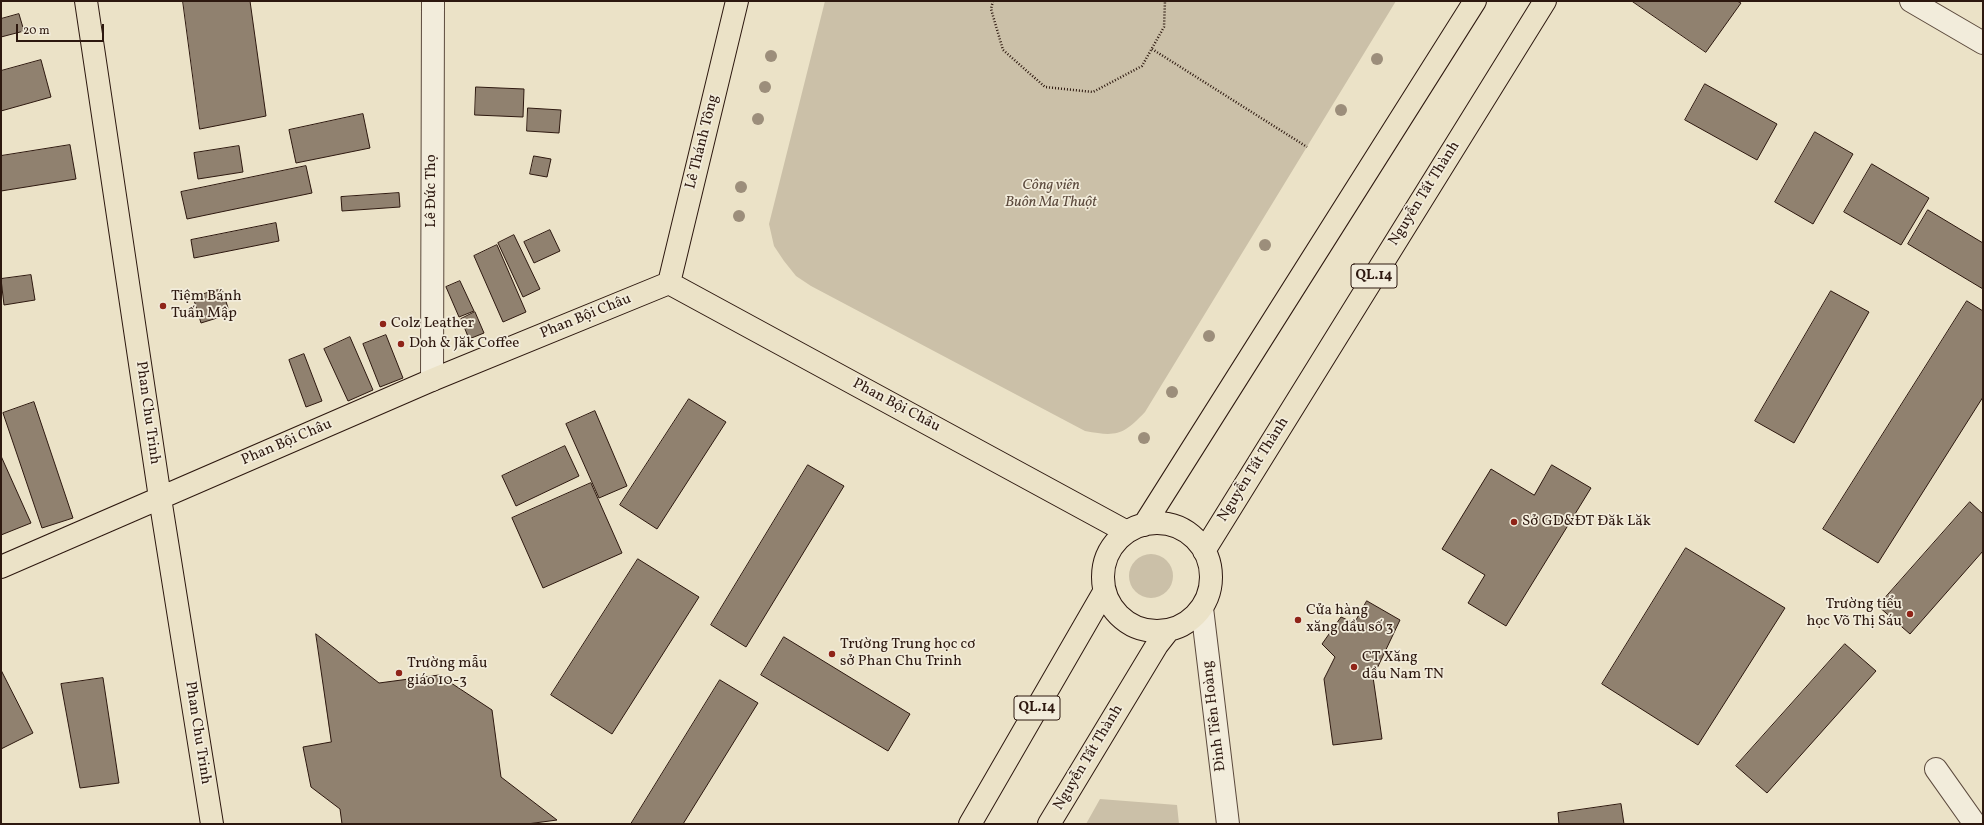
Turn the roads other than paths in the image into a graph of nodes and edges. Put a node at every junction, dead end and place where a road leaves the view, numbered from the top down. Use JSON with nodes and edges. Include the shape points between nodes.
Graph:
{"nodes":[{"id":1,"x":86,"y":1,"type":"edge"},
{"id":2,"x":433,"y":1,"type":"edge"},
{"id":3,"x":737,"y":1,"type":"edge"},
{"id":4,"x":1475,"y":1,"type":"edge"},
{"id":5,"x":1545,"y":1,"type":"edge"},
{"id":6,"x":1911,"y":1,"type":"edge"},
{"id":7,"x":1983,"y":44,"type":"edge"},
{"id":8,"x":669,"y":283,"type":"junction"},
{"id":9,"x":432,"y":380,"type":"junction"},
{"id":10,"x":160,"y":498,"type":"junction"},
{"id":11,"x":1136,"y":528,"type":"junction"},
{"id":12,"x":1204,"y":551,"type":"junction"},
{"id":13,"x":1,"y":567,"type":"edge"},
{"id":14,"x":1104,"y":592,"type":"junction"},
{"id":15,"x":1202,"y":608,"type":"junction"},
{"id":16,"x":1168,"y":630,"type":"junction"},
{"id":17,"x":1936,"y":769,"type":"dead end"},
{"id":18,"x":212,"y":824,"type":"edge"},
{"id":19,"x":970,"y":824,"type":"edge"},
{"id":20,"x":1049,"y":824,"type":"edge"},
{"id":21,"x":1228,"y":824,"type":"edge"},
{"id":22,"x":1975,"y":824,"type":"edge"}],
"edges":[{"from":1,"to":10,"type":"main road","name":"Phan Chu Trinh"},
{"from":2,"to":9,"type":"street","name":"Lê Đức Thọ"},
{"from":3,"to":8,"type":"main road","name":"Lê Thánh Tông"},
{"from":4,"to":11,"type":"main road"},
{"from":5,"to":12,"type":"main road","name":"Nguyễn Tất Thành","number":"QL.14"},
{"from":6,"to":7,"type":"street"},
{"from":8,"to":9,"type":"main road","name":"Phan Bội Châu"},
{"from":8,"to":11,"type":"main road","name":"Phan Bội Châu"},
{"from":9,"to":10,"type":"main road","name":"Phan Bội Châu"},
{"from":10,"to":13,"type":"main road","name":"Phan Bội Châu"},
{"from":10,"to":18,"type":"main road","name":"Phan Chu Trinh"},
{"from":11,"to":12,"type":"main road","via":[[1159,523],[1177,527],[1193,536]]},
{"from":11,"to":14,"type":"main road","via":[[1114,544],[1105,560],[1102,575]]},
{"from":12,"to":15,"type":"main road","via":[[1210,565],[1211,580]]},
{"from":14,"to":16,"type":"main road","via":[[1109,603],[1125,622],[1139,629]]},
{"from":14,"to":19,"type":"main road","number":"QL.14"},
{"from":15,"to":16,"type":"main road","via":[[1181,626]]},
{"from":15,"to":21,"type":"street","name":"Đinh Tiên Hoàng"},
{"from":16,"to":20,"type":"main road","name":"Nguyễn Tất Thành"},
{"from":17,"to":22,"type":"street"}]}
